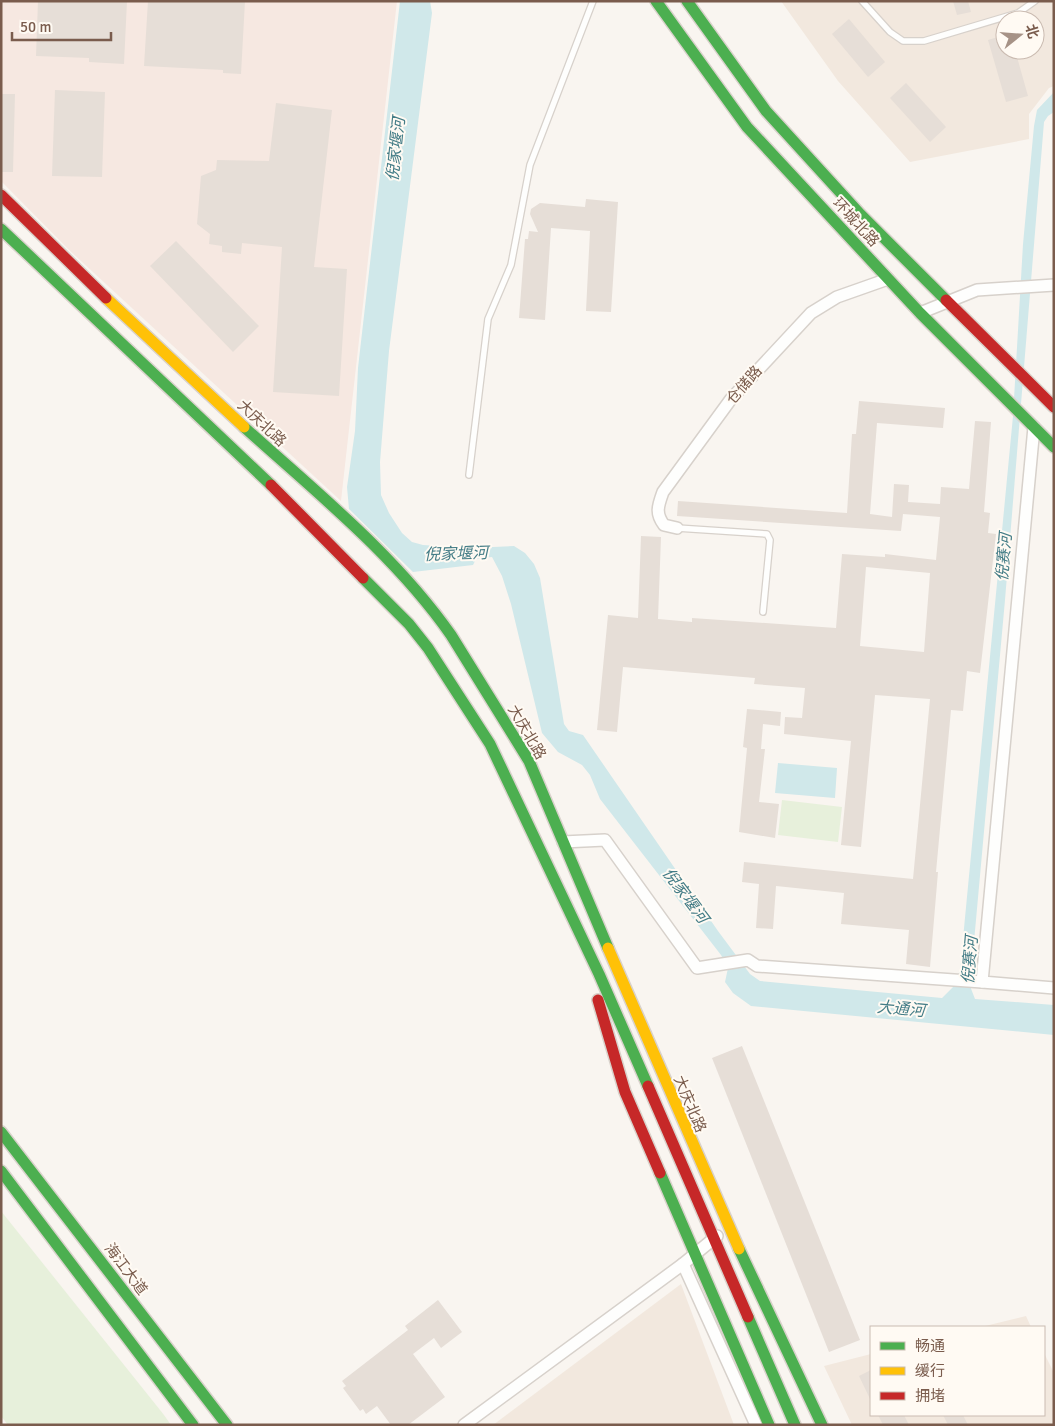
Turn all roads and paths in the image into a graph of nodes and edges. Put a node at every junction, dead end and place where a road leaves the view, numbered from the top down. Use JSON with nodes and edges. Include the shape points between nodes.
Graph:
{"nodes":[{"id":1,"x":593,"y":1,"type":"edge"},
{"id":2,"x":656,"y":1,"type":"edge"},
{"id":3,"x":687,"y":1,"type":"edge"},
{"id":4,"x":862,"y":1,"type":"edge"},
{"id":5,"x":1035,"y":1,"type":"edge"},
{"id":6,"x":1,"y":195,"type":"edge"},
{"id":7,"x":1,"y":229,"type":"edge"},
{"id":8,"x":888,"y":279,"type":"junction"},
{"id":9,"x":1054,"y":286,"type":"edge"},
{"id":10,"x":949,"y":302,"type":"junction"},
{"id":11,"x":920,"y":313,"type":"junction"},
{"id":12,"x":1054,"y":407,"type":"edge"},
{"id":13,"x":1034,"y":427,"type":"junction"},
{"id":14,"x":1053,"y":446,"type":"edge"},
{"id":15,"x":469,"y":475,"type":"dead end"},
{"id":16,"x":677,"y":528,"type":"joint"},
{"id":17,"x":763,"y":612,"type":"dead end"},
{"id":18,"x":564,"y":842,"type":"junction"},
{"id":19,"x":599,"y":974,"type":"junction"},
{"id":20,"x":981,"y":982,"type":"junction"},
{"id":21,"x":1054,"y":988,"type":"edge"},
{"id":22,"x":1,"y":1132,"type":"edge"},
{"id":23,"x":1,"y":1171,"type":"edge"},
{"id":24,"x":728,"y":1227,"type":"junction"},
{"id":25,"x":714,"y":1238,"type":"junction"},
{"id":26,"x":695,"y":1254,"type":"junction"},
{"id":27,"x":683,"y":1264,"type":"junction"},
{"id":28,"x":193,"y":1425,"type":"edge"},
{"id":29,"x":227,"y":1425,"type":"edge"},
{"id":30,"x":464,"y":1425,"type":"edge"},
{"id":31,"x":756,"y":1425,"type":"edge"},
{"id":32,"x":769,"y":1425,"type":"edge"},
{"id":33,"x":795,"y":1425,"type":"edge"},
{"id":34,"x":822,"y":1425,"type":"edge"}],
"edges":[{"from":1,"to":15,"type":"lane","via":[[530,165],[511,265],[488,319]]},
{"from":2,"to":8,"type":"main road","name":"环城北路","via":[[747,127]]},
{"from":3,"to":10,"type":"main road","name":"环城北路","via":[[766,111],[860,214]]},
{"from":4,"to":5,"type":"lane","via":[[890,32],[903,41],[924,40],[1018,13]]},
{"from":6,"to":18,"type":"main road","name":"大庆北路","via":[[145,336],[384,555],[437,615],[529,761]]},
{"from":7,"to":19,"type":"main road","name":"大庆北路","via":[[252,466],[409,624],[490,744]]},
{"from":8,"to":11,"type":"main road","name":"环城北路"},
{"from":8,"to":16,"type":"street","name":"仓储路","via":[[838,297],[811,313],[731,399],[662,492],[658,518],[664,526]]},
{"from":9,"to":10,"type":"street","via":[[977,290]]},
{"from":10,"to":11,"type":"street"},
{"from":10,"to":12,"type":"main road","name":"环城北路"},
{"from":11,"to":13,"type":"main road","name":"环城北路"},
{"from":13,"to":14,"type":"main road","name":"环城北路"},
{"from":13,"to":20,"type":"street"},
{"from":16,"to":17,"type":"lane","via":[[767,534],[770,540]]},
{"from":18,"to":20,"type":"street","via":[[605,840],[696,968],[748,960],[757,966]]},
{"from":18,"to":24,"type":"main road","name":"大庆北路"},
{"from":19,"to":25,"type":"main road","name":"大庆北路"},
{"from":19,"to":26,"type":"main road","name":"大庆北路","via":[[595,987],[598,1002],[625,1092]]},
{"from":20,"to":21,"type":"street"},
{"from":22,"to":29,"type":"main road","name":"海江大道"},
{"from":23,"to":28,"type":"main road"},
{"from":24,"to":25,"type":"street"},
{"from":24,"to":34,"type":"main road","name":"大庆北路"},
{"from":25,"to":26,"type":"street"},
{"from":25,"to":33,"type":"main road","name":"大庆北路"},
{"from":26,"to":27,"type":"street"},
{"from":26,"to":32,"type":"main road","name":"大庆北路"},
{"from":27,"to":30,"type":"street"},
{"from":27,"to":31,"type":"street"}]}
